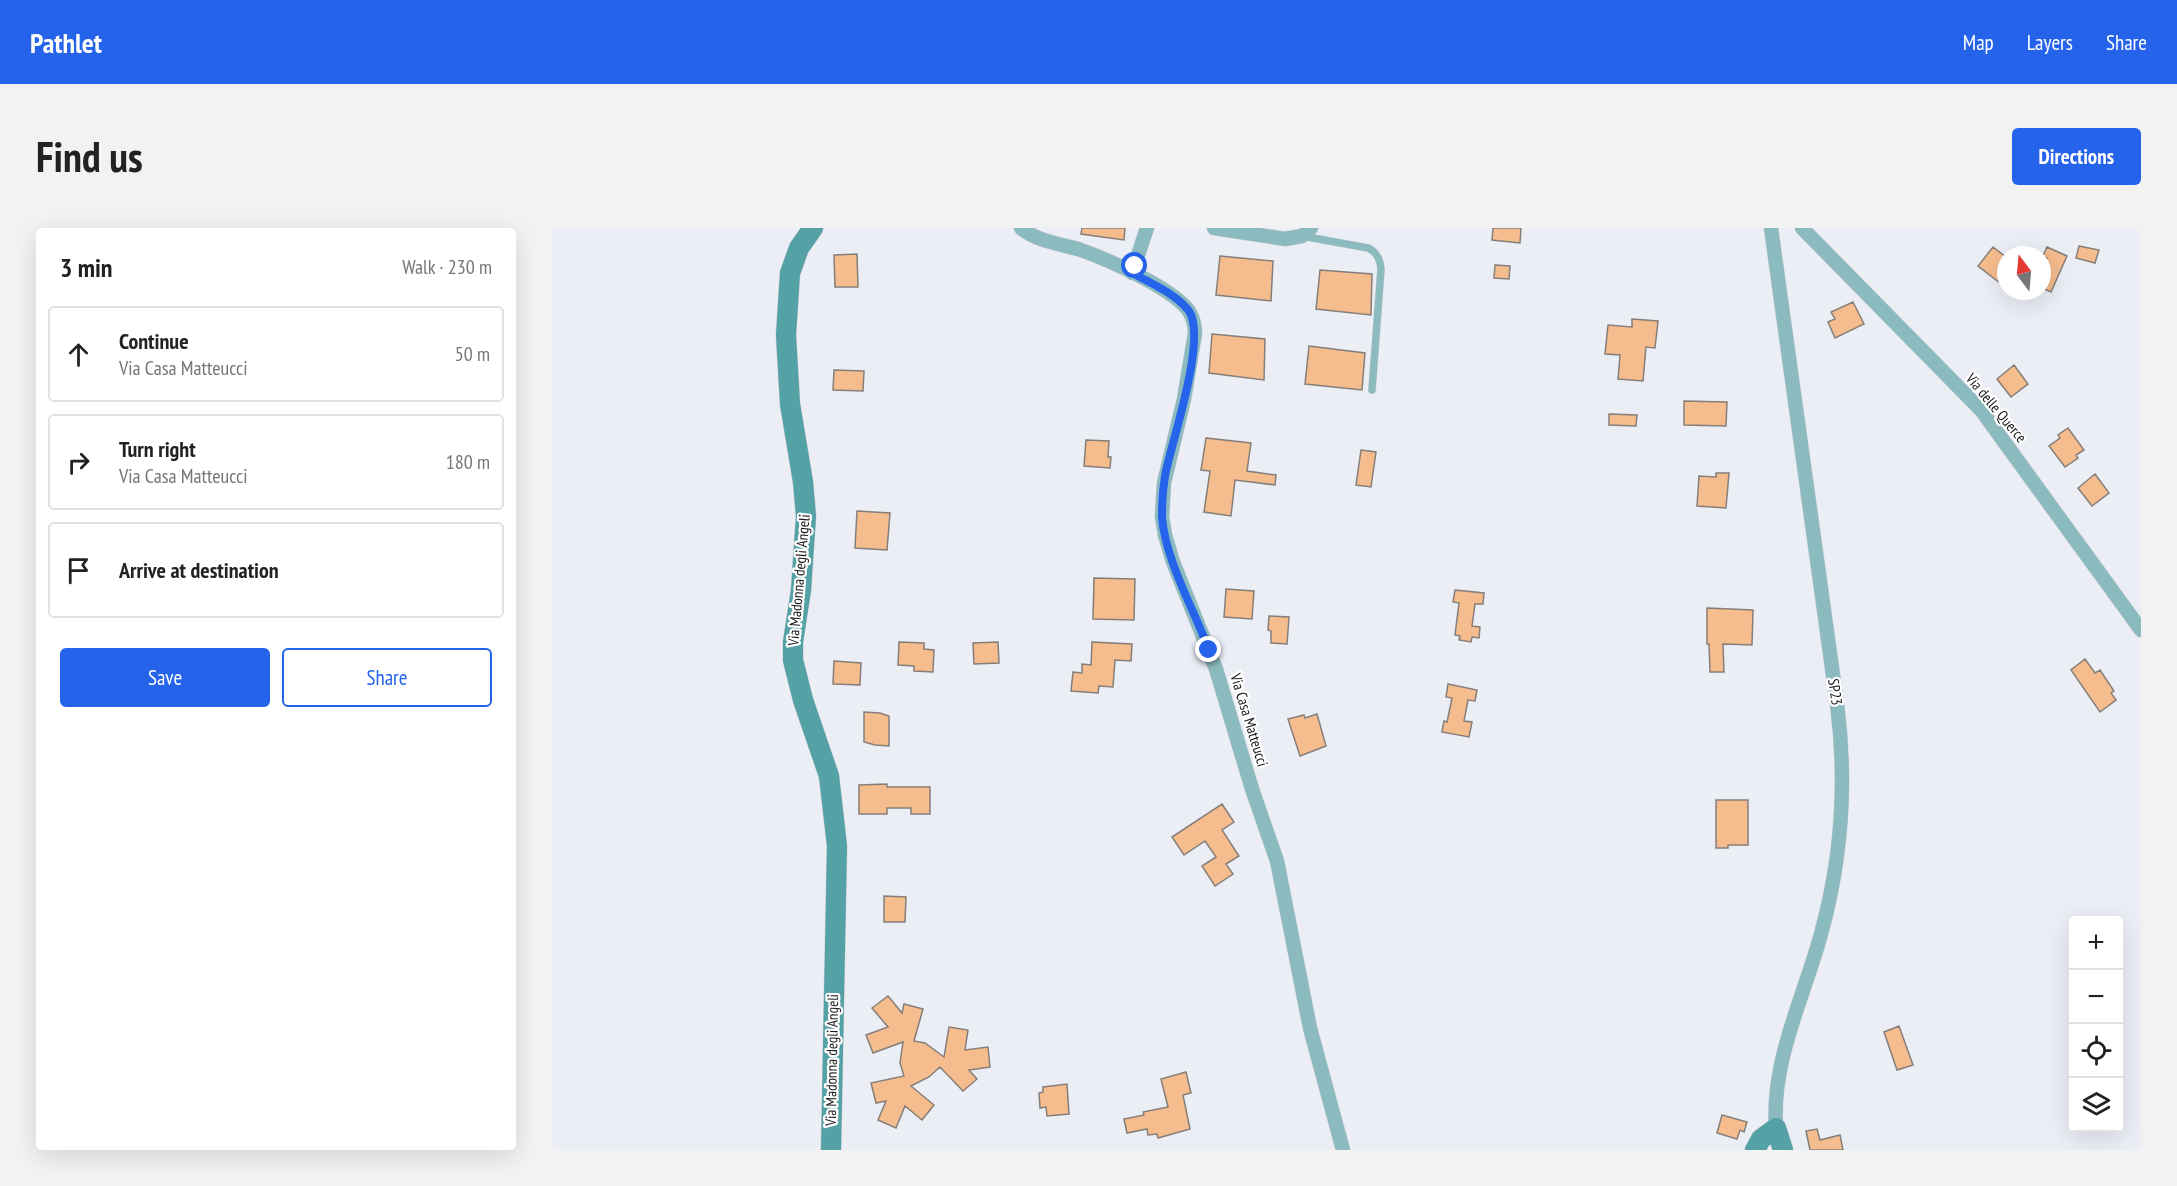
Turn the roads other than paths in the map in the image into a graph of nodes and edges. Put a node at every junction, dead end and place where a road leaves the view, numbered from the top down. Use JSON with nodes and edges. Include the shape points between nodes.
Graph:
{"nodes":[{"id":1,"x":813,"y":228,"type":"edge"},
{"id":2,"x":1021,"y":228,"type":"edge"},
{"id":3,"x":1147,"y":228,"type":"edge"},
{"id":4,"x":1214,"y":228,"type":"edge"},
{"id":5,"x":1771,"y":228,"type":"edge"},
{"id":6,"x":1802,"y":228,"type":"edge"},
{"id":7,"x":1306,"y":232,"type":"edge"},
{"id":8,"x":1132,"y":273,"type":"junction"},
{"id":9,"x":1372,"y":390,"type":"dead end"},
{"id":10,"x":2141,"y":630,"type":"edge"},
{"id":11,"x":1776,"y":1128,"type":"junction"},
{"id":12,"x":831,"y":1150,"type":"edge"},
{"id":13,"x":1343,"y":1150,"type":"edge"},
{"id":14,"x":1755,"y":1150,"type":"edge"},
{"id":15,"x":1783,"y":1150,"type":"edge"}],
"edges":[{"from":1,"to":12,"type":"street","name":"Via Madonna degli Angeli","via":[[792,266],[786,335],[790,404],[806,516],[793,655],[800,691],[829,776],[837,846]]},
{"from":2,"to":8,"type":"street","name":"Via Casa Matteucci"},
{"from":3,"to":8,"type":"street"},
{"from":4,"to":7,"type":"street","via":[[1279,239]]},
{"from":5,"to":11,"type":"street","name":"SP23","number":"SP23","via":[[1837,704],[1843,780],[1832,888],[1783,1060],[1776,1098]]},
{"from":6,"to":10,"type":"street","name":"Via delle Querce","via":[[1981,410]]},
{"from":7,"to":9,"type":"lane","via":[[1368,248],[1379,259]]},
{"from":8,"to":13,"type":"street","name":"Via Casa Matteucci","via":[[1177,300],[1194,323],[1184,399],[1164,483],[1165,536],[1216,669],[1277,861],[1312,1037]]},
{"from":11,"to":14,"type":"street","via":[[1761,1139]]},
{"from":11,"to":15,"type":"street","name":"SP23","number":"SP23"}]}
